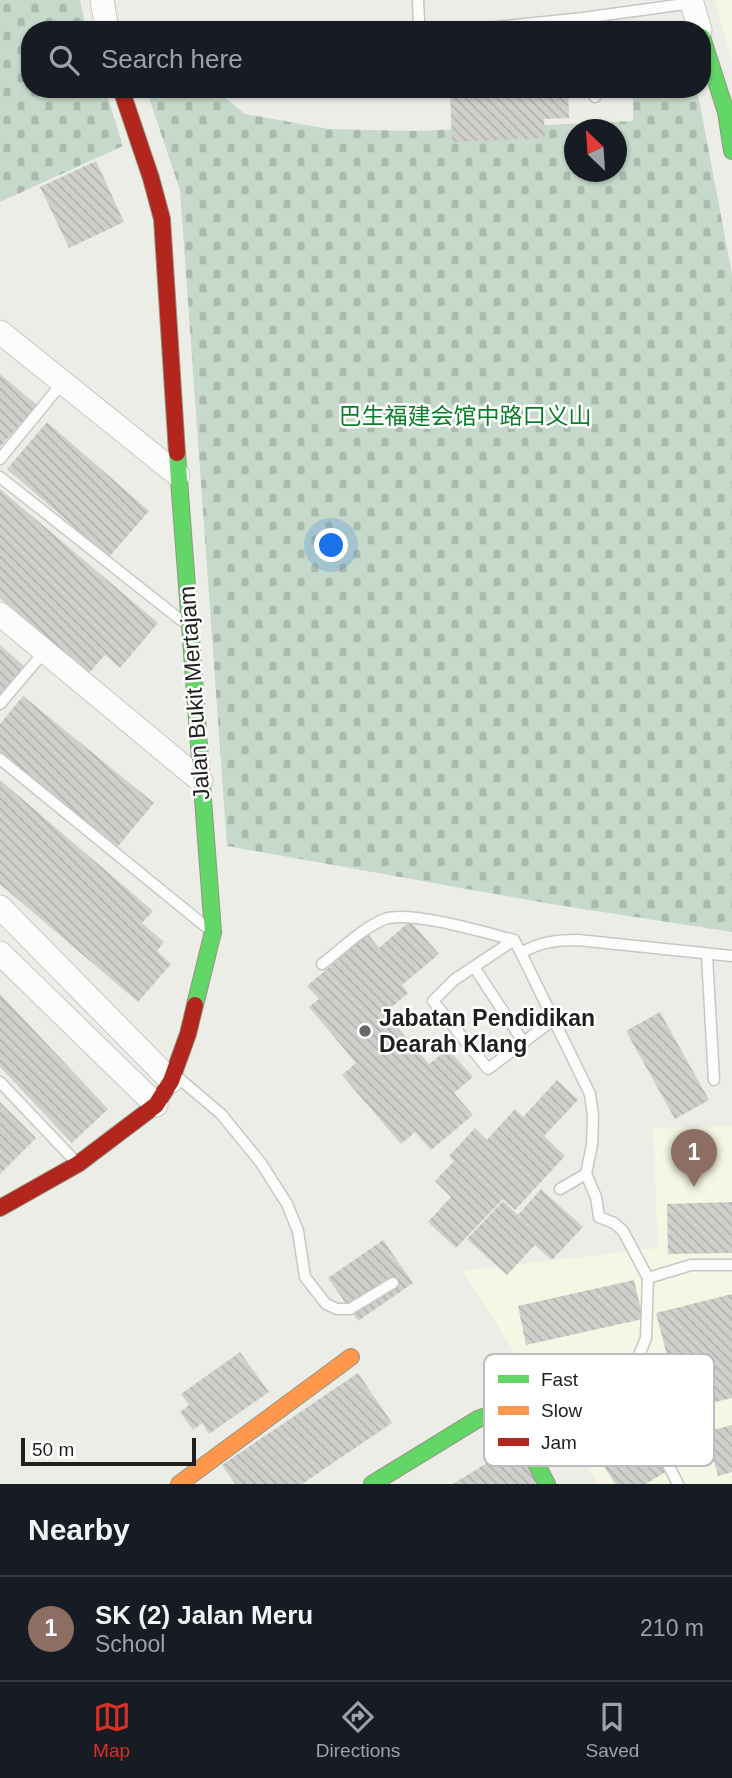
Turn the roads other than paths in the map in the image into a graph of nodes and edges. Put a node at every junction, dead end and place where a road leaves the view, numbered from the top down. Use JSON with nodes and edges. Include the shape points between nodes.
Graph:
{"nodes":[{"id":1,"x":102,"y":0,"type":"edge"},
{"id":2,"x":418,"y":0,"type":"edge"},
{"id":3,"x":691,"y":1,"type":"edge"},
{"id":4,"x":106,"y":21,"type":"edge"},
{"id":5,"x":419,"y":21,"type":"dead end"},
{"id":6,"x":598,"y":21,"type":"edge"},
{"id":7,"x":697,"y":21,"type":"edge"},
{"id":8,"x":711,"y":62,"type":"edge"},
{"id":9,"x":124,"y":98,"type":"edge"},
{"id":10,"x":729,"y":113,"type":"edge"},
{"id":11,"x":732,"y":150,"type":"edge"},
{"id":12,"x":0,"y":332,"type":"edge"},
{"id":13,"x":62,"y":382,"type":"junction"},
{"id":14,"x":0,"y":459,"type":"edge"},
{"id":15,"x":178,"y":475,"type":"junction"},
{"id":16,"x":0,"y":478,"type":"edge"},
{"id":17,"x":0,"y":614,"type":"edge"},
{"id":18,"x":189,"y":627,"type":"junction"},
{"id":19,"x":44,"y":652,"type":"junction"},
{"id":20,"x":0,"y":704,"type":"edge"},
{"id":21,"x":0,"y":759,"type":"edge"},
{"id":22,"x":201,"y":781,"type":"junction"},
{"id":23,"x":0,"y":907,"type":"edge"},
{"id":24,"x":213,"y":932,"type":"junction"},
{"id":25,"x":514,"y":940,"type":"junction"},
{"id":26,"x":0,"y":953,"type":"edge"},
{"id":27,"x":521,"y":953,"type":"junction"},
{"id":28,"x":707,"y":955,"type":"junction"},
{"id":29,"x":732,"y":956,"type":"edge"},
{"id":30,"x":322,"y":964,"type":"dead end"},
{"id":31,"x":474,"y":967,"type":"junction"},
{"id":32,"x":553,"y":1020,"type":"junction"},
{"id":33,"x":524,"y":1043,"type":"junction"},
{"id":34,"x":172,"y":1077,"type":"junction"},
{"id":35,"x":714,"y":1080,"type":"dead end"},
{"id":36,"x":0,"y":1082,"type":"edge"},
{"id":37,"x":156,"y":1105,"type":"junction"},
{"id":38,"x":78,"y":1164,"type":"junction"},
{"id":39,"x":586,"y":1174,"type":"junction"},
{"id":40,"x":560,"y":1189,"type":"dead end"},
{"id":41,"x":0,"y":1208,"type":"edge"},
{"id":42,"x":732,"y":1265,"type":"edge"},
{"id":43,"x":648,"y":1278,"type":"junction"},
{"id":44,"x":393,"y":1283,"type":"dead end"},
{"id":45,"x":640,"y":1354,"type":"edge"},
{"id":46,"x":351,"y":1357,"type":"dead end"},
{"id":47,"x":484,"y":1417,"type":"edge"},
{"id":48,"x":537,"y":1466,"type":"edge"},
{"id":49,"x":669,"y":1466,"type":"edge"},
{"id":50,"x":187,"y":1482,"type":"edge"},
{"id":51,"x":372,"y":1484,"type":"edge"},
{"id":52,"x":547,"y":1484,"type":"edge"},
{"id":53,"x":678,"y":1484,"type":"edge"}],
"edges":[{"from":1,"to":4,"type":"street"},
{"from":2,"to":5,"type":"lane"},
{"from":3,"to":6,"type":"lane"},
{"from":3,"to":7,"type":"street"},
{"from":8,"to":10,"type":"street"},
{"from":9,"to":15,"type":"street","name":"Jalan Bukit Mertajam","via":[[162,219]]},
{"from":10,"to":11,"type":"street"},
{"from":12,"to":13,"type":"street"},
{"from":13,"to":14,"type":"lane"},
{"from":13,"to":15,"type":"street"},
{"from":15,"to":18,"type":"street","name":"Jalan Bukit Mertajam"},
{"from":16,"to":18,"type":"lane"},
{"from":17,"to":19,"type":"street"},
{"from":18,"to":22,"type":"street","name":"Jalan Bukit Mertajam"},
{"from":19,"to":20,"type":"lane"},
{"from":19,"to":22,"type":"street"},
{"from":21,"to":24,"type":"lane"},
{"from":22,"to":24,"type":"street","name":"Jalan Bukit Mertajam"},
{"from":23,"to":34,"type":"street"},
{"from":24,"to":34,"type":"street","name":"Jalan Bukit Mertajam","via":[[191,1023]]},
{"from":25,"to":27,"type":"lane"},
{"from":25,"to":30,"type":"lane","via":[[408,916],[388,918]]},
{"from":25,"to":31,"type":"lane"},
{"from":26,"to":37,"type":"street"},
{"from":27,"to":28,"type":"lane","via":[[552,940],[578,940]]},
{"from":27,"to":32,"type":"lane"},
{"from":28,"to":29,"type":"lane"},
{"from":28,"to":35,"type":"lane"},
{"from":31,"to":33,"type":"lane"},
{"from":31,"to":33,"type":"lane","via":[[433,1001],[488,1069]]},
{"from":32,"to":33,"type":"lane"},
{"from":32,"to":39,"type":"lane","via":[[590,1094],[592,1145]]},
{"from":34,"to":37,"type":"street","name":"Jalan Bukit Mertajam"},
{"from":34,"to":44,"type":"lane","via":[[221,1114],[261,1163],[287,1203],[298,1231],[305,1277],[326,1304],[350,1309]]},
{"from":36,"to":38,"type":"lane"},
{"from":37,"to":38,"type":"street","name":"Jalan Bukit Mertajam"},
{"from":38,"to":41,"type":"street","name":"Jalan Bukit Mertajam"},
{"from":39,"to":40,"type":"lane"},
{"from":39,"to":43,"type":"lane","via":[[599,1217],[624,1231]]},
{"from":42,"to":43,"type":"lane","via":[[691,1265]]},
{"from":43,"to":45,"type":"lane","via":[[646,1338]]},
{"from":46,"to":50,"type":"street"},
{"from":47,"to":51,"type":"street"},
{"from":48,"to":52,"type":"street"},
{"from":49,"to":53,"type":"lane"}]}
